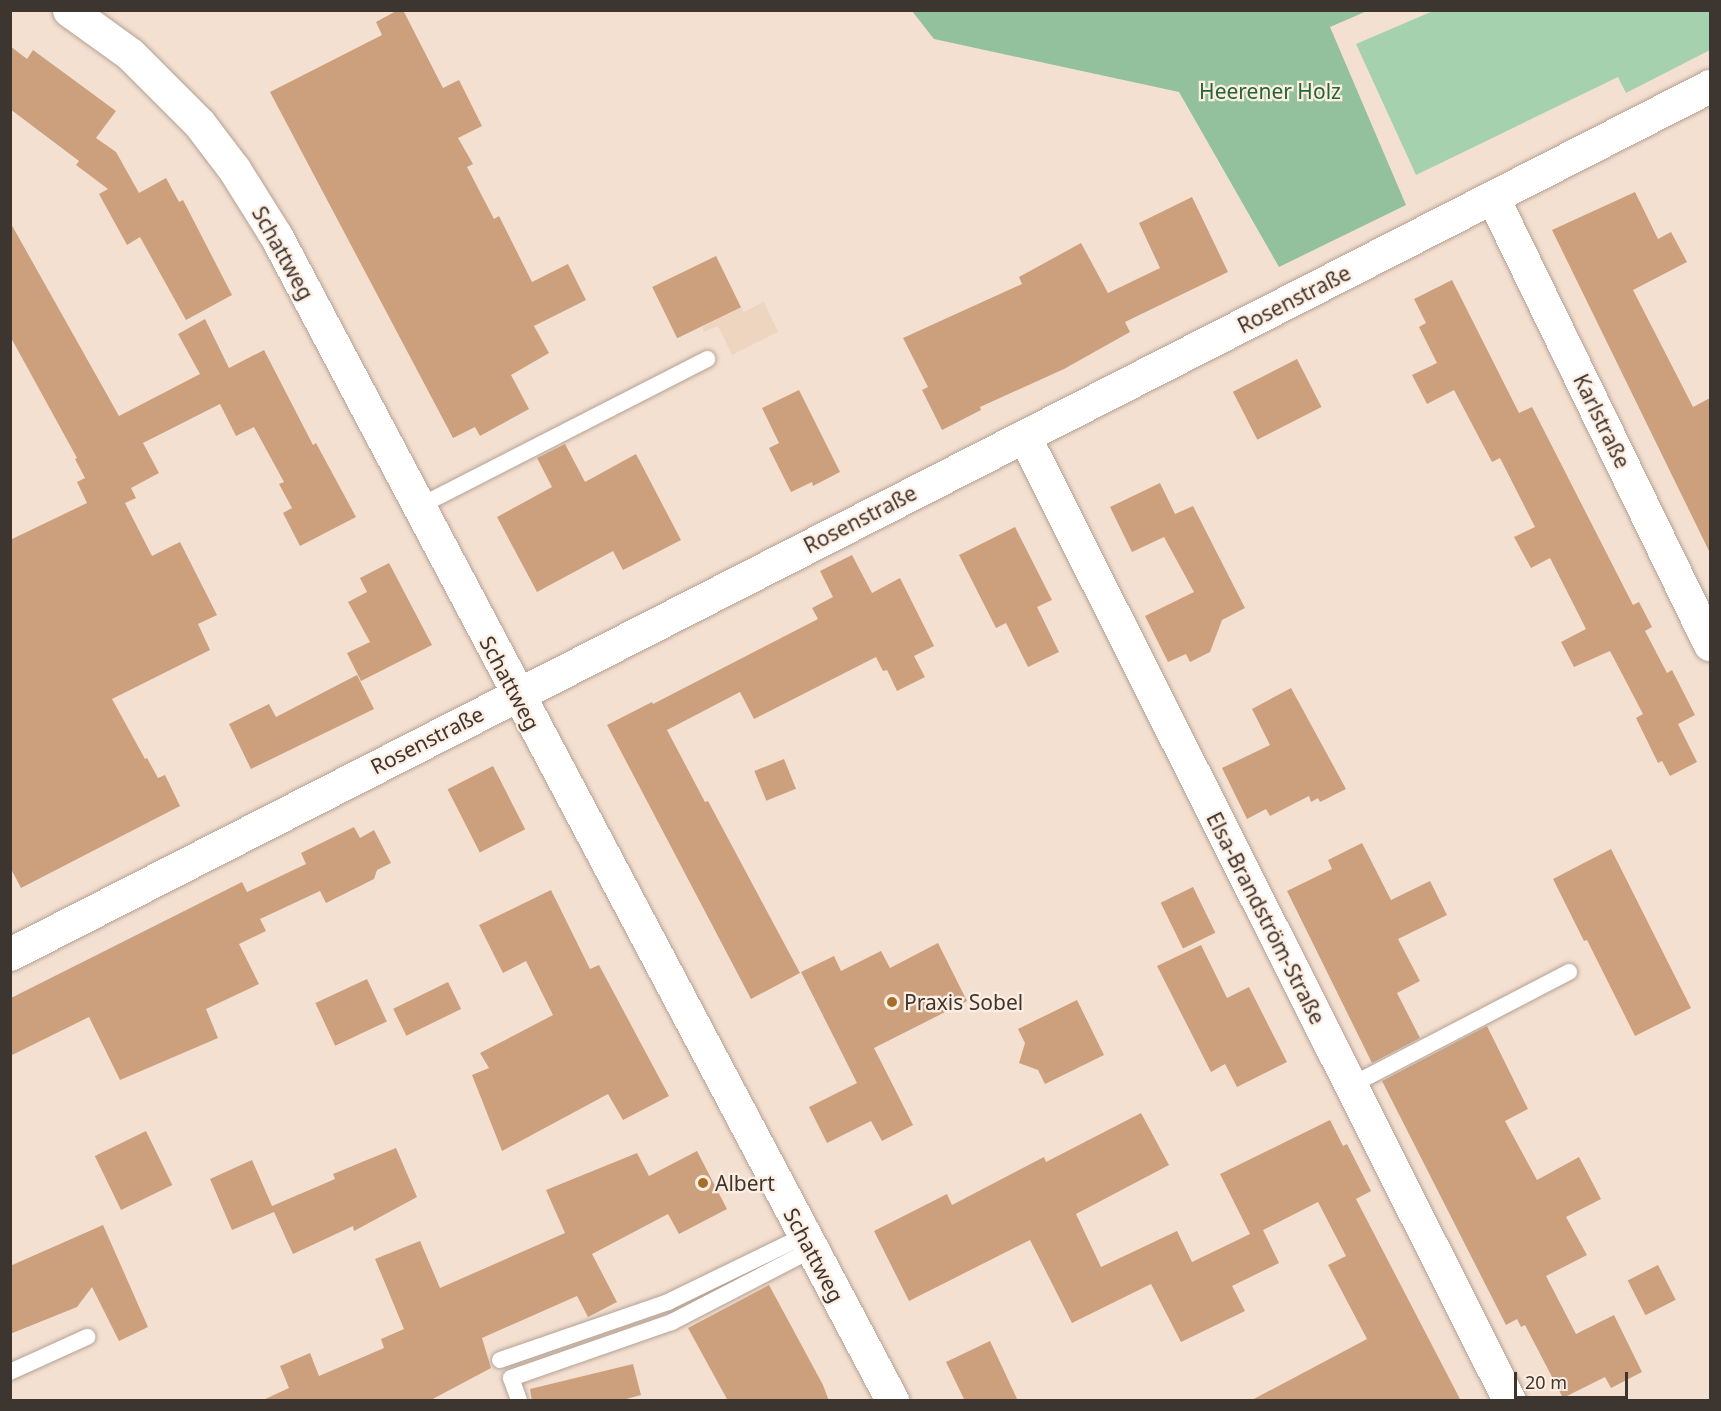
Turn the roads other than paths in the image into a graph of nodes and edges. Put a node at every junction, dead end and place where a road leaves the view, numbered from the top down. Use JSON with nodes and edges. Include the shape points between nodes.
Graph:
{"nodes":[{"id":1,"x":69,"y":10,"type":"edge"},
{"id":2,"x":1710,"y":86,"type":"edge"},
{"id":3,"x":1493,"y":198,"type":"junction"},
{"id":4,"x":707,"y":359,"type":"dead end"},
{"id":5,"x":1024,"y":436,"type":"junction"},
{"id":6,"x":418,"y":507,"type":"junction"},
{"id":7,"x":1710,"y":644,"type":"edge"},
{"id":8,"x":516,"y":694,"type":"junction"},
{"id":9,"x":10,"y":954,"type":"edge"},
{"id":10,"x":1569,"y":972,"type":"dead end"},
{"id":11,"x":1350,"y":1086,"type":"junction"},
{"id":12,"x":807,"y":1243,"type":"junction"},
{"id":13,"x":87,"y":1337,"type":"dead end"},
{"id":14,"x":500,"y":1360,"type":"dead end"},
{"id":15,"x":10,"y":1372,"type":"edge"},
{"id":16,"x":519,"y":1401,"type":"edge"},
{"id":17,"x":892,"y":1401,"type":"edge"},
{"id":18,"x":1509,"y":1401,"type":"edge"}],
"edges":[{"from":1,"to":6,"type":"street","name":"Schattweg","via":[[129,54],[199,123],[234,169],[276,236]]},
{"from":2,"to":3,"type":"street","name":"Rosenstraße"},
{"from":3,"to":5,"type":"street","name":"Rosenstraße"},
{"from":3,"to":7,"type":"street","name":"Karlstraße"},
{"from":4,"to":6,"type":"lane"},
{"from":5,"to":8,"type":"street","name":"Rosenstraße"},
{"from":5,"to":11,"type":"street","name":"Elsa-Brandström-Straße"},
{"from":6,"to":8,"type":"street","name":"Schattweg"},
{"from":8,"to":9,"type":"street","name":"Rosenstraße"},
{"from":8,"to":12,"type":"street","name":"Schattweg"},
{"from":10,"to":11,"type":"lane"},
{"from":11,"to":18,"type":"street","name":"Elsa-Brandström-Straße"},
{"from":12,"to":14,"type":"lane","via":[[668,1302]]},
{"from":12,"to":16,"type":"lane","via":[[672,1322],[511,1378]]},
{"from":12,"to":17,"type":"street","name":"Schattweg"},
{"from":13,"to":15,"type":"lane"}]}
